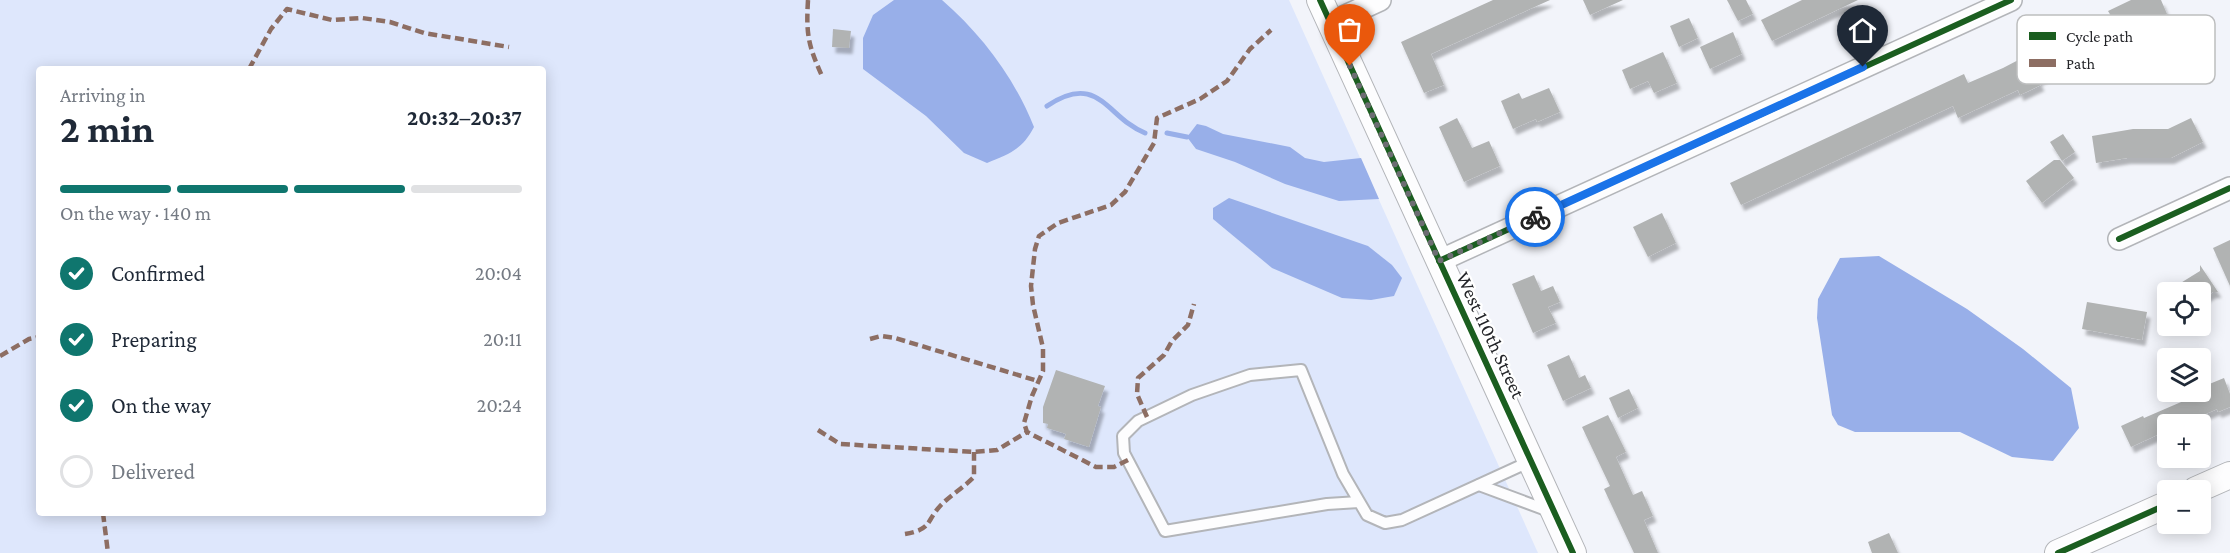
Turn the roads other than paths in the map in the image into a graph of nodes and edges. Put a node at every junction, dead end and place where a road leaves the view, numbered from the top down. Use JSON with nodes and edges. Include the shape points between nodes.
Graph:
{"nodes":[{"id":1,"x":1320,"y":0,"type":"edge"},
{"id":2,"x":1380,"y":0,"type":"edge"},
{"id":3,"x":2011,"y":0,"type":"edge"},
{"id":4,"x":1330,"y":23,"type":"junction"},
{"id":5,"x":2230,"y":188,"type":"edge"},
{"id":6,"x":2119,"y":239,"type":"dead end"},
{"id":7,"x":1439,"y":261,"type":"junction"},
{"id":8,"x":1531,"y":461,"type":"junction"},
{"id":9,"x":2230,"y":475,"type":"edge"},
{"id":10,"x":2211,"y":483,"type":"edge"},
{"id":11,"x":1479,"y":485,"type":"junction"},
{"id":12,"x":1359,"y":502,"type":"junction"},
{"id":13,"x":2157,"y":509,"type":"edge"},
{"id":14,"x":1555,"y":513,"type":"junction"},
{"id":15,"x":1573,"y":553,"type":"edge"},
{"id":16,"x":2058,"y":553,"type":"edge"}],
"edges":[{"from":1,"to":4,"type":"street","name":"West 110th Street"},
{"from":2,"to":4,"type":"street"},
{"from":3,"to":7,"type":"street"},
{"from":4,"to":7,"type":"street","name":"West 110th Street"},
{"from":5,"to":6,"type":"street"},
{"from":7,"to":8,"type":"street","name":"West 110th Street"},
{"from":8,"to":11,"type":"lane"},
{"from":8,"to":14,"type":"street","name":"West 110th Street"},
{"from":9,"to":10,"type":"street"},
{"from":11,"to":12,"type":"lane","via":[[1402,520],[1385,523],[1366,515]]},
{"from":11,"to":14,"type":"lane"},
{"from":12,"to":12,"type":"lane","via":[[1343,474],[1301,370],[1250,375],[1192,395],[1138,421],[1123,436],[1124,453],[1165,531]]},
{"from":13,"to":16,"type":"street"},
{"from":14,"to":15,"type":"street","name":"West 110th Street"}]}
